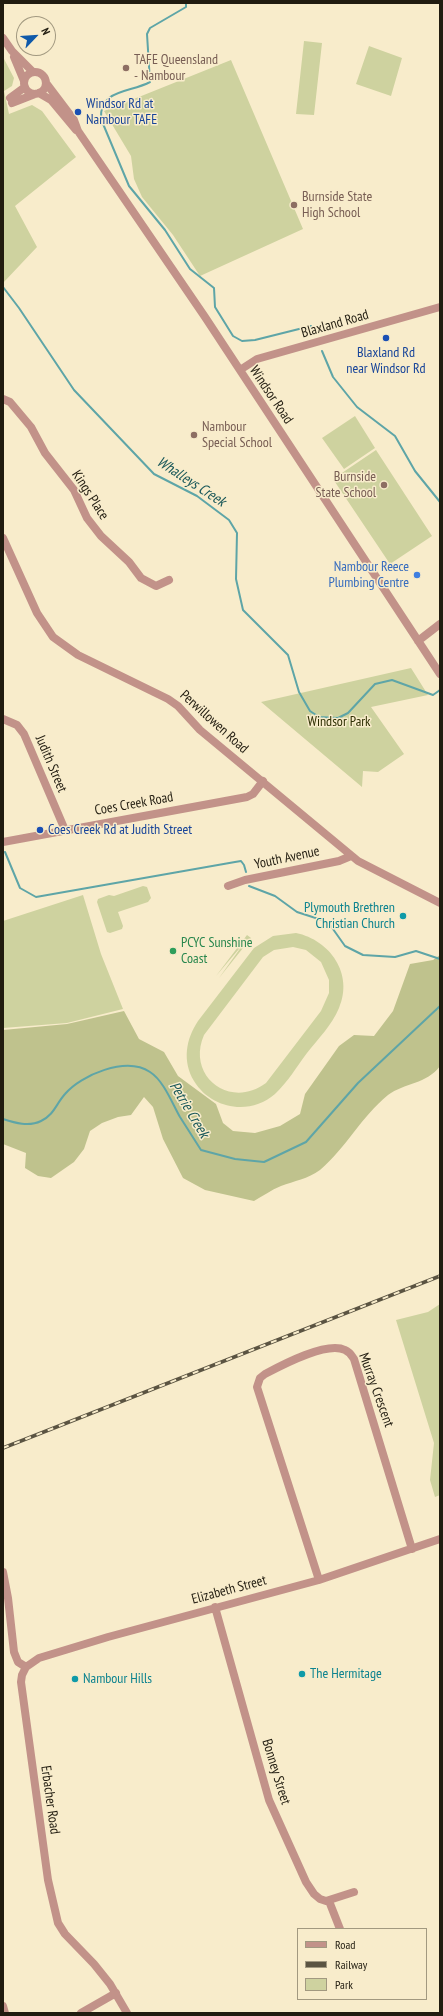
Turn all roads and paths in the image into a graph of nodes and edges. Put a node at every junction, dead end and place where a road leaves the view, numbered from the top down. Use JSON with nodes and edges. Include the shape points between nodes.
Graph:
{"nodes":[{"id":1,"x":3,"y":38,"type":"edge"},
{"id":2,"x":12,"y":51,"type":"junction"},
{"id":3,"x":33,"y":72,"type":"junction"},
{"id":4,"x":46,"y":83,"type":"junction"},
{"id":5,"x":25,"y":84,"type":"junction"},
{"id":6,"x":37,"y":93,"type":"junction"},
{"id":7,"x":78,"y":131,"type":"junction"},
{"id":8,"x":440,"y":307,"type":"edge"},
{"id":9,"x":240,"y":370,"type":"junction"},
{"id":10,"x":3,"y":399,"type":"edge"},
{"id":11,"x":3,"y":538,"type":"edge"},
{"id":12,"x":169,"y":580,"type":"dead end"},
{"id":13,"x":440,"y":624,"type":"edge"},
{"id":14,"x":418,"y":640,"type":"junction"},
{"id":15,"x":440,"y":674,"type":"edge"},
{"id":16,"x":3,"y":719,"type":"edge"},
{"id":17,"x":263,"y":781,"type":"junction"},
{"id":18,"x":65,"y":830,"type":"junction"},
{"id":19,"x":3,"y":842,"type":"edge"},
{"id":20,"x":351,"y":856,"type":"junction"},
{"id":21,"x":228,"y":886,"type":"dead end"},
{"id":22,"x":440,"y":903,"type":"edge"},
{"id":23,"x":440,"y":1540,"type":"edge"},
{"id":24,"x":412,"y":1549,"type":"junction"},
{"id":25,"x":3,"y":1572,"type":"edge"},
{"id":26,"x":319,"y":1580,"type":"junction"},
{"id":27,"x":215,"y":1607,"type":"junction"},
{"id":28,"x":26,"y":1667,"type":"junction"},
{"id":29,"x":354,"y":1892,"type":"dead end"},
{"id":30,"x":329,"y":1901,"type":"junction"},
{"id":31,"x":340,"y":1928,"type":"edge"},
{"id":32,"x":116,"y":1993,"type":"junction"},
{"id":33,"x":3,"y":2006,"type":"edge"},
{"id":34,"x":5,"y":2013,"type":"edge"},
{"id":35,"x":82,"y":2013,"type":"edge"},
{"id":36,"x":127,"y":2013,"type":"edge"}],
"edges":[{"from":1,"to":2,"type":"street"},
{"from":2,"to":3,"type":"street"},
{"from":2,"to":5,"type":"street"},
{"from":3,"to":4,"type":"street","via":[[42,74]]},
{"from":3,"to":5,"type":"street","via":[[27,75]]},
{"from":4,"to":6,"type":"street","via":[[44,89]]},
{"from":4,"to":7,"type":"street","name":"Windsor Road","via":[[74,120]]},
{"from":5,"to":6,"type":"street","via":[[29,92]]},
{"from":5,"to":6,"type":"street","via":[[11,100]]},
{"from":6,"to":7,"type":"street","name":"Windsor Road","via":[[51,100]]},
{"from":7,"to":9,"type":"street","name":"Windsor Road"},
{"from":8,"to":9,"type":"street","name":"Blaxland Road","via":[[257,359]]},
{"from":9,"to":14,"type":"street","name":"Windsor Road"},
{"from":10,"to":12,"type":"street","name":"Kings Place","via":[[10,402],[31,427],[45,453],[74,490],[87,518],[101,536],[129,562],[141,578],[156,586]]},
{"from":11,"to":17,"type":"street","name":"Perwillowen Road","via":[[37,613],[58,642],[78,655],[168,699],[200,730]]},
{"from":13,"to":14,"type":"street"},
{"from":14,"to":15,"type":"street","name":"Windsor Road"},
{"from":16,"to":18,"type":"street","name":"Judith Street","via":[[17,725],[24,734]]},
{"from":17,"to":18,"type":"street","name":"Coes Creek Road","via":[[253,794],[247,797]]},
{"from":17,"to":20,"type":"street","name":"Perwillowen Road"},
{"from":18,"to":19,"type":"street","name":"Coes Creek Road"},
{"from":20,"to":21,"type":"street","name":"Youth Avenue"},
{"from":20,"to":22,"type":"street","name":"Perwillowen Road","via":[[371,869]]},
{"from":23,"to":24,"type":"street","name":"Elizabeth Street"},
{"from":24,"to":26,"type":"street","name":"Elizabeth Street"},
{"from":24,"to":26,"type":"street","name":"Murray Crescent","via":[[354,1359],[350,1353],[340,1348],[310,1354],[265,1374],[260,1378],[257,1387]]},
{"from":25,"to":28,"type":"street","via":[[14,1652],[18,1662]]},
{"from":26,"to":27,"type":"street","name":"Elizabeth Street"},
{"from":27,"to":28,"type":"street","name":"Elizabeth Street","via":[[46,1656]]},
{"from":27,"to":30,"type":"street","name":"Bonney Street","via":[[269,1800],[310,1890],[320,1899]]},
{"from":28,"to":32,"type":"street","name":"Erbacher Road","via":[[21,1682],[54,1911],[65,1934],[94,1964]]},
{"from":29,"to":30,"type":"street"},
{"from":30,"to":31,"type":"street"},
{"from":32,"to":35,"type":"street"},
{"from":32,"to":36,"type":"street","name":"Erbacher Road"},
{"from":33,"to":34,"type":"street"}]}
